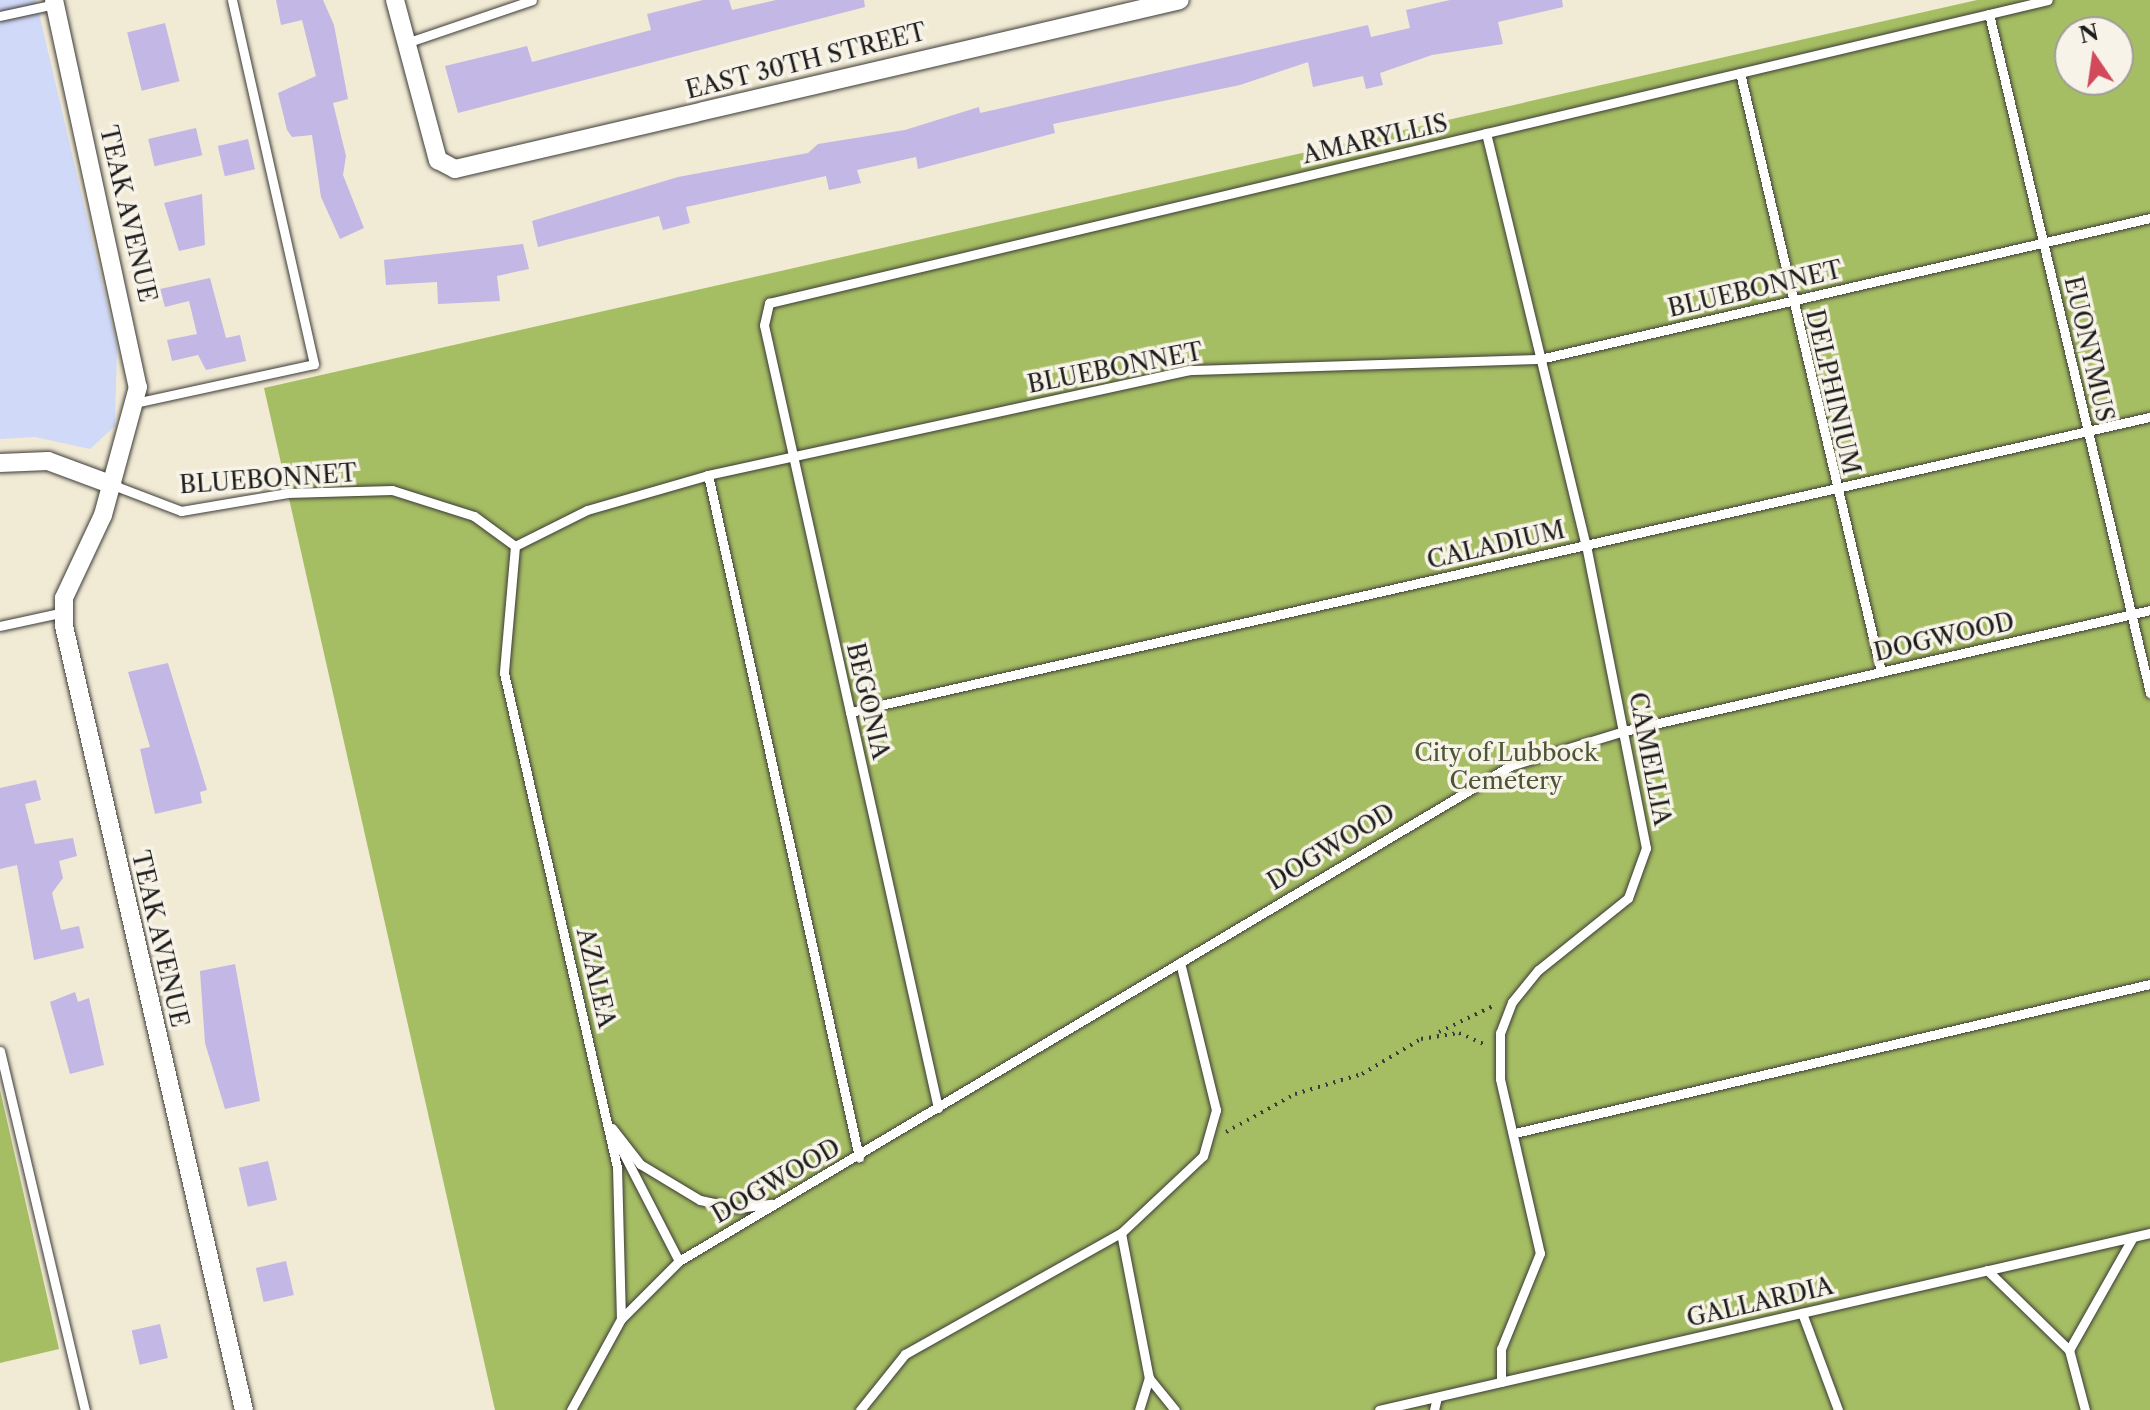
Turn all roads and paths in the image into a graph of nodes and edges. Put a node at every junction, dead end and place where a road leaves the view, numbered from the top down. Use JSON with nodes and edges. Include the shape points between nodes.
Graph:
{"nodes":[{"id":1,"x":74,"y":0,"type":"edge"},
{"id":2,"x":232,"y":0,"type":"edge"},
{"id":3,"x":395,"y":0,"type":"edge"},
{"id":4,"x":532,"y":0,"type":"edge"},
{"id":5,"x":1180,"y":0,"type":"edge"},
{"id":6,"x":2048,"y":0,"type":"edge"},
{"id":7,"x":55,"y":2,"type":"edge"},
{"id":8,"x":1989,"y":14,"type":"junction"},
{"id":9,"x":0,"y":16,"type":"edge"},
{"id":10,"x":406,"y":43,"type":"junction"},
{"id":11,"x":1740,"y":73,"type":"junction"},
{"id":12,"x":1486,"y":133,"type":"junction"},
{"id":13,"x":2150,"y":218,"type":"edge"},
{"id":14,"x":2044,"y":243,"type":"junction"},
{"id":15,"x":1792,"y":301,"type":"junction"},
{"id":16,"x":769,"y":303,"type":"joint"},
{"id":17,"x":1540,"y":359,"type":"junction"},
{"id":18,"x":135,"y":403,"type":"junction"},
{"id":19,"x":2150,"y":417,"type":"edge"},
{"id":20,"x":2088,"y":431,"type":"junction"},
{"id":21,"x":793,"y":455,"type":"junction"},
{"id":22,"x":0,"y":463,"type":"edge"},
{"id":23,"x":708,"y":475,"type":"junction"},
{"id":24,"x":113,"y":485,"type":"junction"},
{"id":25,"x":1835,"y":488,"type":"junction"},
{"id":26,"x":1586,"y":545,"type":"junction"},
{"id":27,"x":515,"y":546,"type":"junction"},
{"id":28,"x":2150,"y":610,"type":"edge"},
{"id":29,"x":64,"y":612,"type":"junction"},
{"id":30,"x":2132,"y":614,"type":"junction"},
{"id":31,"x":0,"y":626,"type":"edge"},
{"id":32,"x":1881,"y":672,"type":"junction"},
{"id":33,"x":2150,"y":693,"type":"edge"},
{"id":34,"x":850,"y":712,"type":"junction"},
{"id":35,"x":1624,"y":731,"type":"junction"},
{"id":36,"x":1180,"y":962,"type":"junction"},
{"id":37,"x":2150,"y":984,"type":"edge"},
{"id":38,"x":1512,"y":1002,"type":"junction"},
{"id":39,"x":1437,"y":1034,"type":"junction"},
{"id":40,"x":0,"y":1051,"type":"edge"},
{"id":41,"x":1500,"y":1056,"type":"junction"},
{"id":42,"x":938,"y":1108,"type":"junction"},
{"id":43,"x":610,"y":1125,"type":"junction"},
{"id":44,"x":1515,"y":1133,"type":"junction"},
{"id":45,"x":1210,"y":1141,"type":"junction"},
{"id":46,"x":859,"y":1157,"type":"junction"},
{"id":47,"x":775,"y":1204,"type":"junction"},
{"id":48,"x":1121,"y":1233,"type":"junction"},
{"id":49,"x":2150,"y":1233,"type":"edge"},
{"id":50,"x":2133,"y":1237,"type":"junction"},
{"id":51,"x":679,"y":1261,"type":"junction"},
{"id":52,"x":1987,"y":1270,"type":"junction"},
{"id":53,"x":1802,"y":1313,"type":"junction"},
{"id":54,"x":621,"y":1319,"type":"junction"},
{"id":55,"x":2069,"y":1350,"type":"junction"},
{"id":56,"x":1149,"y":1378,"type":"junction"},
{"id":57,"x":1501,"y":1382,"type":"junction"},
{"id":58,"x":1437,"y":1397,"type":"junction"},
{"id":59,"x":85,"y":1410,"type":"edge"},
{"id":60,"x":244,"y":1410,"type":"edge"},
{"id":61,"x":571,"y":1410,"type":"edge"},
{"id":62,"x":860,"y":1410,"type":"edge"},
{"id":63,"x":1139,"y":1410,"type":"edge"},
{"id":64,"x":1175,"y":1410,"type":"edge"},
{"id":65,"x":1379,"y":1410,"type":"edge"},
{"id":66,"x":1434,"y":1410,"type":"edge"},
{"id":67,"x":1838,"y":1410,"type":"edge"},
{"id":68,"x":2085,"y":1410,"type":"edge"}],
"edges":[{"from":1,"to":7,"type":"street"},
{"from":2,"to":18,"type":"lane","via":[[314,364]]},
{"from":3,"to":10,"type":"street"},
{"from":4,"to":10,"type":"lane"},
{"from":5,"to":10,"type":"street","name":"EAST 30TH STREET","via":[[478,169],[438,160]]},
{"from":6,"to":8,"type":"lane"},
{"from":7,"to":9,"type":"lane"},
{"from":7,"to":18,"type":"street","name":"TEAK AVENUE","via":[[135,354]]},
{"from":8,"to":11,"type":"lane","name":"AMARYLLIS"},
{"from":8,"to":14,"type":"lane","name":"EUONYMUS"},
{"from":11,"to":12,"type":"lane","name":"AMARYLLIS"},
{"from":11,"to":15,"type":"lane","name":"DELPHINIUM"},
{"from":12,"to":16,"type":"lane","name":"AMARYLLIS"},
{"from":12,"to":17,"type":"lane","name":"CAMELLIA"},
{"from":13,"to":14,"type":"lane","name":"BLUEBONNET"},
{"from":14,"to":15,"type":"lane","name":"BLUEBONNET"},
{"from":14,"to":20,"type":"lane","name":"EUONYMUS"},
{"from":15,"to":17,"type":"lane","name":"BLUEBONNET"},
{"from":15,"to":25,"type":"lane","name":"DELPHINIUM"},
{"from":16,"to":21,"type":"lane","name":"BEGONIA","via":[[764,325]]},
{"from":17,"to":21,"type":"lane","name":"BLUEBONNET","via":[[1190,370]]},
{"from":17,"to":26,"type":"lane","name":"CAMELLIA"},
{"from":18,"to":24,"type":"street","name":"TEAK AVENUE"},
{"from":19,"to":20,"type":"lane","name":"CALADIUM"},
{"from":20,"to":25,"type":"lane","name":"CALADIUM"},
{"from":20,"to":30,"type":"lane","name":"EUONYMUS"},
{"from":21,"to":23,"type":"lane","name":"BLUEBONNET"},
{"from":21,"to":34,"type":"lane","name":"BEGONIA"},
{"from":22,"to":24,"type":"street","via":[[48,461]]},
{"from":23,"to":27,"type":"lane","name":"BLUEBONNET","via":[[587,510]]},
{"from":23,"to":46,"type":"lane"},
{"from":24,"to":27,"type":"lane","name":"BLUEBONNET","via":[[181,511],[287,493],[392,490],[474,516]]},
{"from":24,"to":29,"type":"street","name":"TEAK AVENUE","via":[[75,566]]},
{"from":25,"to":26,"type":"lane","name":"CALADIUM"},
{"from":25,"to":32,"type":"lane","name":"DELPHINIUM"},
{"from":26,"to":34,"type":"lane","name":"CALADIUM"},
{"from":26,"to":35,"type":"lane","name":"CAMELLIA"},
{"from":27,"to":43,"type":"lane","name":"AZALEA","via":[[504,673]]},
{"from":28,"to":30,"type":"lane","name":"DOGWOOD"},
{"from":29,"to":31,"type":"lane"},
{"from":29,"to":60,"type":"street","name":"TEAK AVENUE"},
{"from":30,"to":32,"type":"lane","name":"DOGWOOD"},
{"from":30,"to":33,"type":"lane","name":"EUONYMUS"},
{"from":32,"to":35,"type":"lane","name":"DOGWOOD"},
{"from":34,"to":42,"type":"lane","name":"BEGONIA"},
{"from":35,"to":36,"type":"lane","name":"DOGWOOD","via":[[1510,766]]},
{"from":35,"to":38,"type":"lane","name":"CAMELLIA","via":[[1644,820],[1643,874],[1628,898],[1562,949]]},
{"from":36,"to":42,"type":"lane","name":"DOGWOOD"},
{"from":36,"to":45,"type":"lane","via":[[1216,1110]]},
{"from":37,"to":44,"type":"lane"},
{"from":38,"to":39,"type":"path"},
{"from":38,"to":41,"type":"lane"},
{"from":39,"to":41,"type":"path","via":[[1459,1033]]},
{"from":39,"to":45,"type":"path","via":[[1362,1074],[1295,1094]]},
{"from":40,"to":59,"type":"lane"},
{"from":41,"to":44,"type":"lane"},
{"from":42,"to":46,"type":"lane","name":"DOGWOOD"},
{"from":43,"to":47,"type":"lane","via":[[640,1164],[700,1200],[737,1208]]},
{"from":43,"to":51,"type":"lane","via":[[651,1218]]},
{"from":43,"to":54,"type":"lane","name":"AZALEA"},
{"from":44,"to":57,"type":"lane","via":[[1540,1253],[1501,1349]]},
{"from":45,"to":48,"type":"lane"},
{"from":46,"to":47,"type":"lane","name":"DOGWOOD"},
{"from":47,"to":51,"type":"lane","name":"DOGWOOD"},
{"from":48,"to":56,"type":"lane"},
{"from":48,"to":62,"type":"lane","via":[[905,1354]]},
{"from":49,"to":50,"type":"lane","name":"GALLARDIA"},
{"from":50,"to":52,"type":"lane","name":"GALLARDIA"},
{"from":50,"to":55,"type":"lane"},
{"from":51,"to":54,"type":"lane","name":"DOGWOOD"},
{"from":52,"to":53,"type":"lane","name":"GALLARDIA"},
{"from":52,"to":55,"type":"lane"},
{"from":53,"to":57,"type":"lane","name":"GALLARDIA"},
{"from":53,"to":67,"type":"lane"},
{"from":54,"to":61,"type":"lane"},
{"from":55,"to":68,"type":"lane"},
{"from":56,"to":63,"type":"lane"},
{"from":56,"to":64,"type":"lane"},
{"from":57,"to":58,"type":"lane","name":"GALLARDIA"},
{"from":58,"to":65,"type":"lane","name":"GALLARDIA"},
{"from":58,"to":66,"type":"lane"}]}
